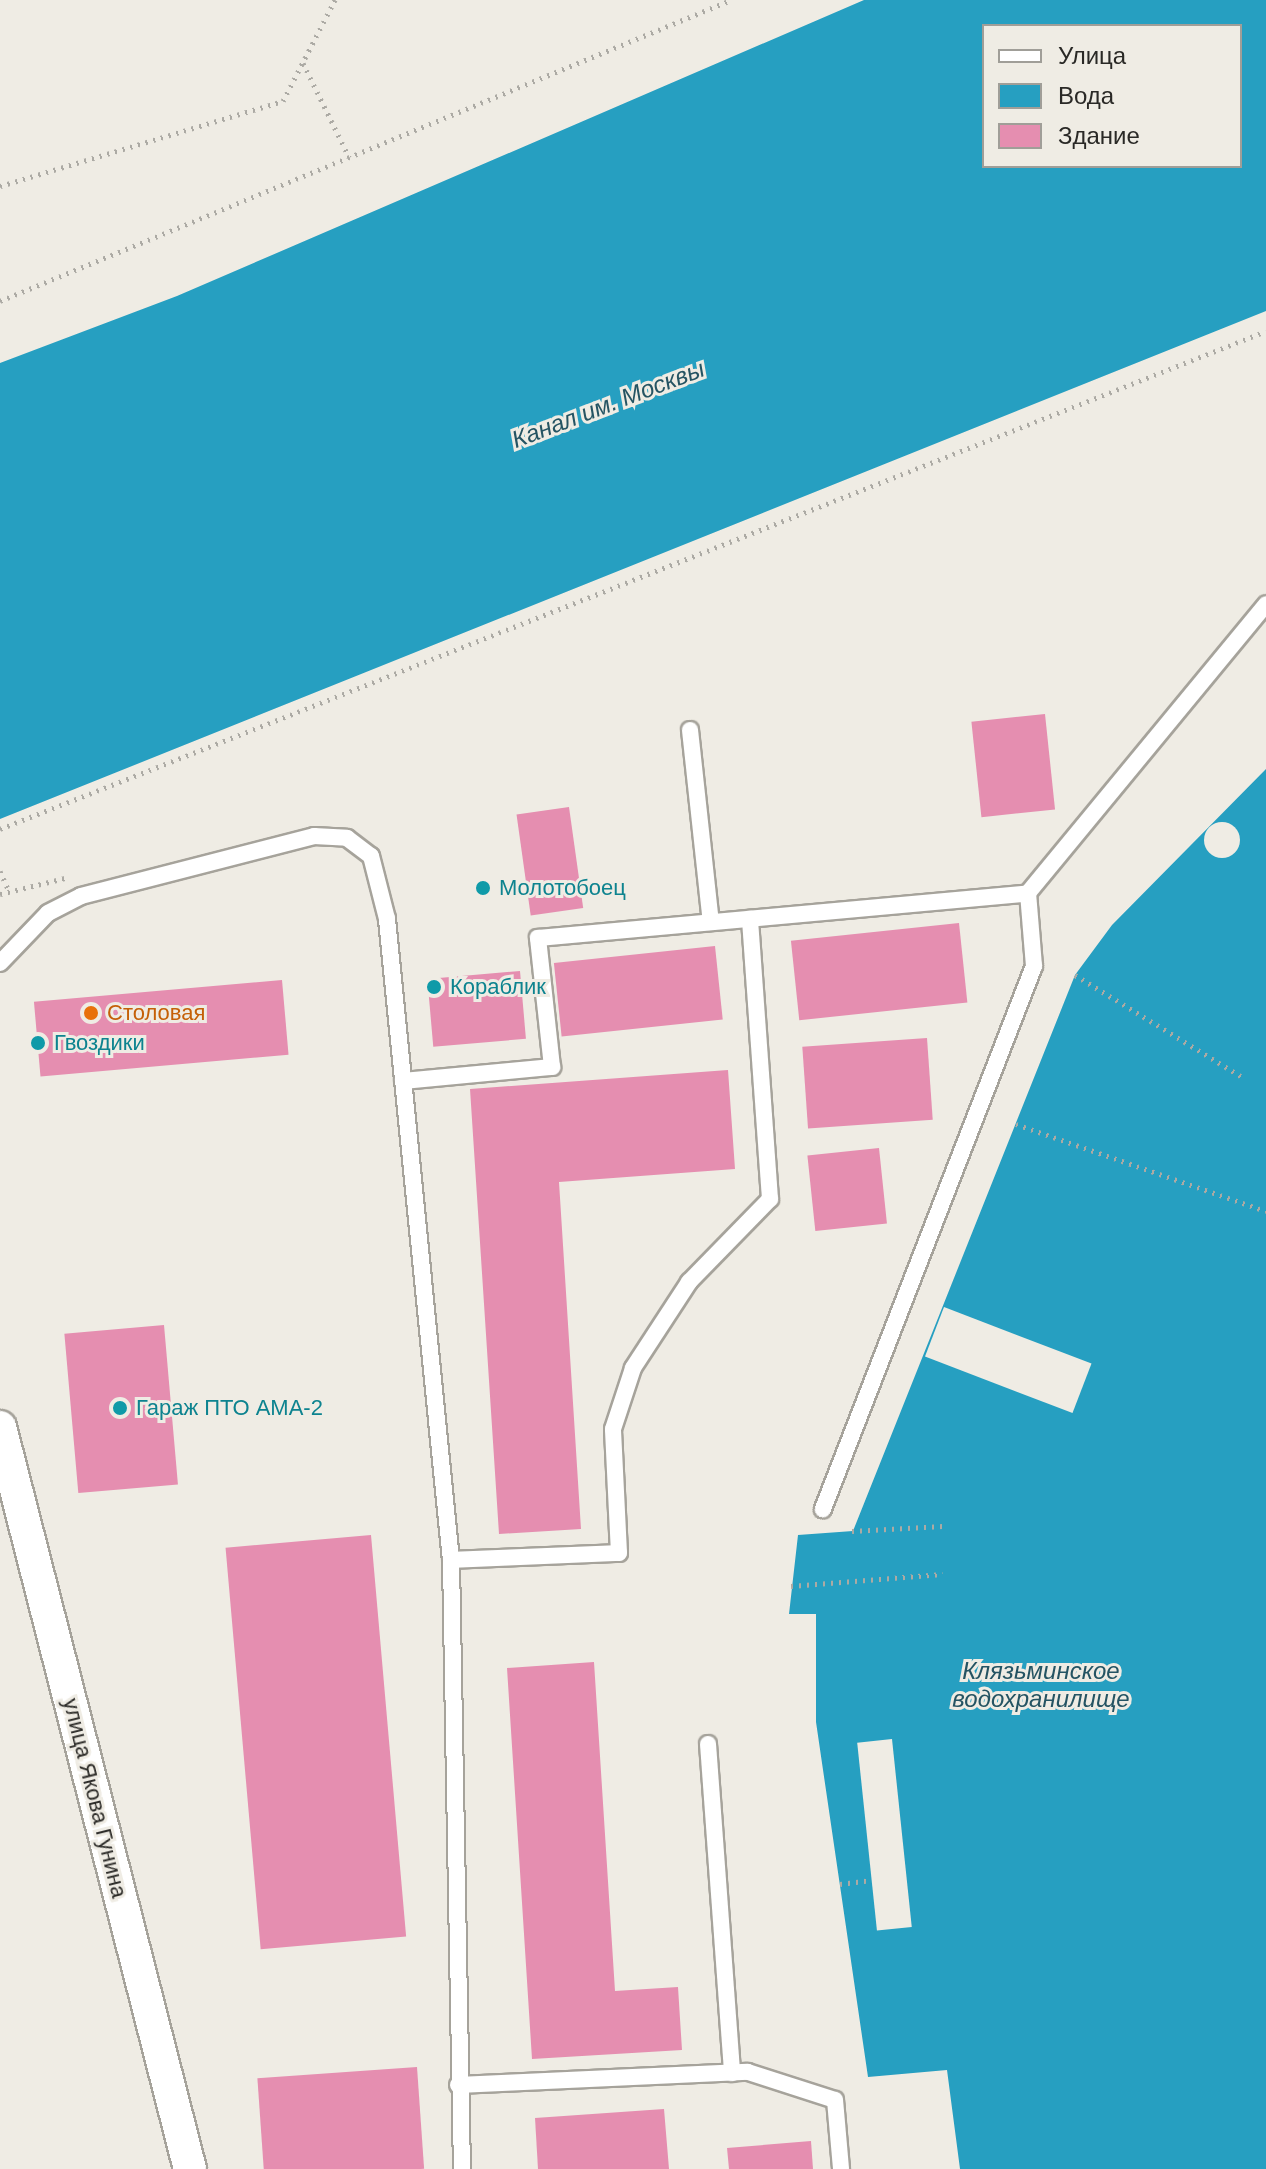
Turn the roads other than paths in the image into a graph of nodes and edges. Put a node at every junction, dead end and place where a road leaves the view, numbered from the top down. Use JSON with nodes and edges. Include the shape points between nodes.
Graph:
{"nodes":[{"id":1,"x":1266,"y":604,"type":"edge"},
{"id":2,"x":690,"y":730,"type":"dead end"},
{"id":3,"x":1028,"y":893,"type":"junction"},
{"id":4,"x":750,"y":919,"type":"junction"},
{"id":5,"x":711,"y":922,"type":"junction"},
{"id":6,"x":0,"y":963,"type":"edge"},
{"id":7,"x":403,"y":1081,"type":"junction"},
{"id":8,"x":0,"y":1427,"type":"edge"},
{"id":9,"x":823,"y":1509,"type":"dead end"},
{"id":10,"x":451,"y":1560,"type":"junction"},
{"id":11,"x":708,"y":1744,"type":"dead end"},
{"id":12,"x":732,"y":2073,"type":"junction"},
{"id":13,"x":458,"y":2085,"type":"junction"},
{"id":14,"x":190,"y":2169,"type":"edge"},
{"id":15,"x":462,"y":2169,"type":"edge"},
{"id":16,"x":841,"y":2169,"type":"edge"}],
"edges":[{"from":1,"to":3,"type":"lane"},
{"from":2,"to":5,"type":"lane"},
{"from":3,"to":4,"type":"lane"},
{"from":3,"to":9,"type":"lane","via":[[1034,966]]},
{"from":4,"to":5,"type":"lane"},
{"from":4,"to":10,"type":"lane","via":[[770,1199],[689,1282],[633,1368],[613,1429],[619,1553]]},
{"from":5,"to":7,"type":"lane","via":[[538,938],[552,1067]]},
{"from":6,"to":7,"type":"lane","via":[[48,913],[81,896],[314,836],[347,838],[371,856],[387,919]]},
{"from":7,"to":10,"type":"lane"},
{"from":8,"to":14,"type":"street","name":"улица Якова Гунина"},
{"from":10,"to":13,"type":"lane"},
{"from":11,"to":12,"type":"lane"},
{"from":12,"to":13,"type":"lane"},
{"from":12,"to":16,"type":"lane","via":[[835,2100]]},
{"from":13,"to":15,"type":"lane"}]}
